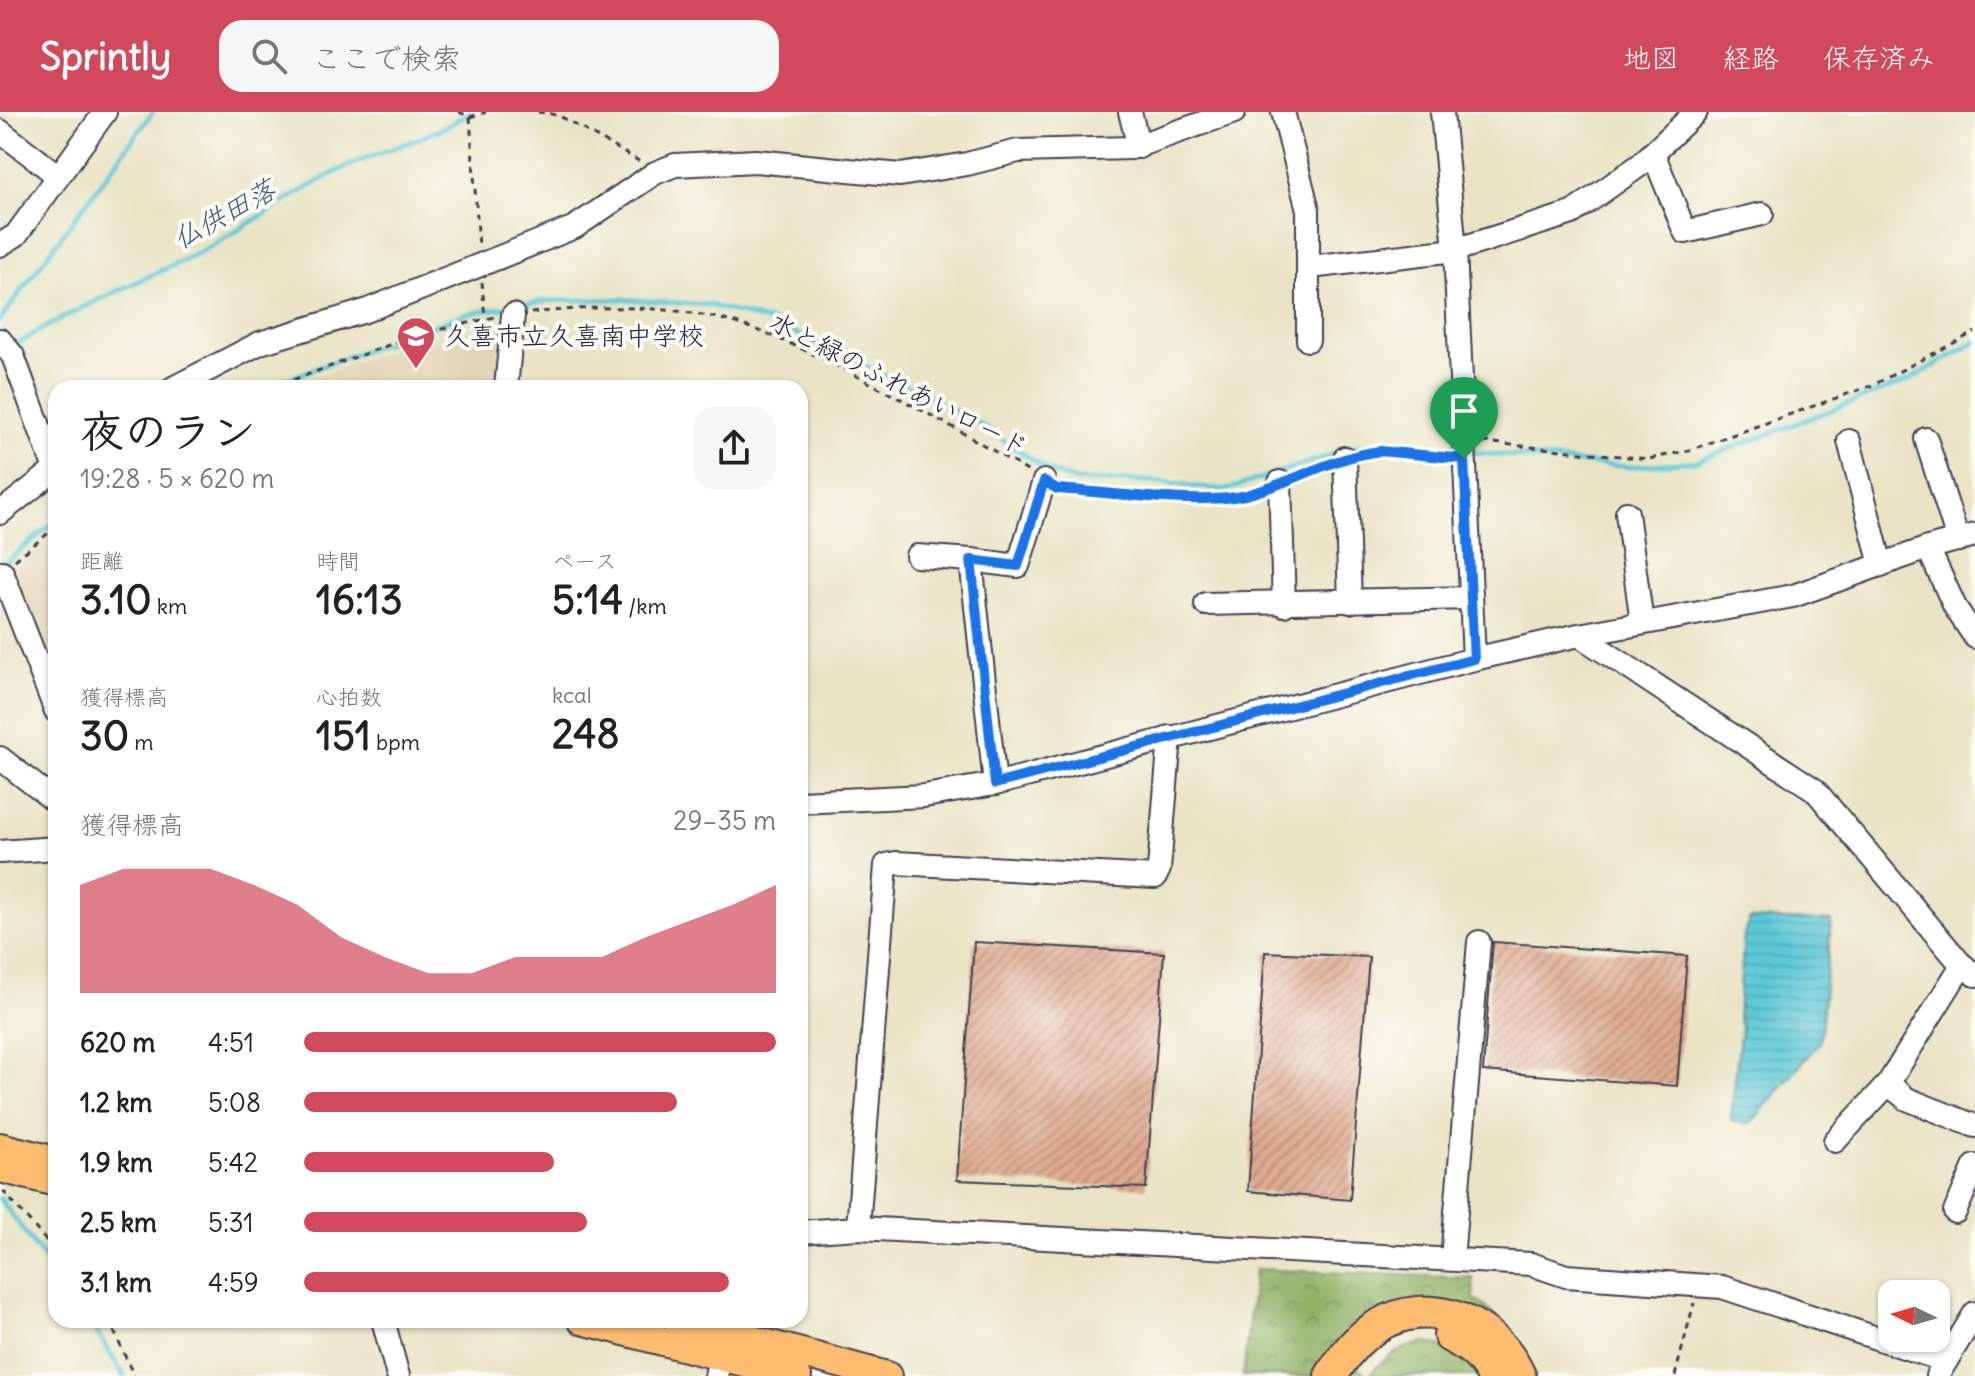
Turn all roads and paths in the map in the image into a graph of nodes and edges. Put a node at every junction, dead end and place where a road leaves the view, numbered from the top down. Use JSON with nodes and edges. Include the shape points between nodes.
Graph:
{"nodes":[{"id":1,"x":9,"y":112,"type":"edge"},
{"id":2,"x":105,"y":112,"type":"edge"},
{"id":3,"x":459,"y":112,"type":"edge"},
{"id":4,"x":486,"y":112,"type":"edge"},
{"id":5,"x":538,"y":112,"type":"edge"},
{"id":6,"x":1130,"y":112,"type":"edge"},
{"id":7,"x":1234,"y":112,"type":"edge"},
{"id":8,"x":1283,"y":112,"type":"edge"},
{"id":9,"x":1442,"y":112,"type":"edge"},
{"id":10,"x":1696,"y":112,"type":"edge"},
{"id":11,"x":470,"y":117,"type":"junction"},
{"id":12,"x":0,"y":124,"type":"edge"},
{"id":13,"x":0,"y":131,"type":"edge"},
{"id":14,"x":1139,"y":147,"type":"junction"},
{"id":15,"x":1653,"y":153,"type":"junction"},
{"id":16,"x":655,"y":173,"type":"junction"},
{"id":17,"x":58,"y":176,"type":"junction"},
{"id":18,"x":1762,"y":214,"type":"dead end"},
{"id":19,"x":0,"y":245,"type":"edge"},
{"id":20,"x":1455,"y":250,"type":"junction"},
{"id":21,"x":481,"y":264,"type":"junction"},
{"id":22,"x":1310,"y":267,"type":"junction"},
{"id":23,"x":513,"y":315,"type":"junction"},
{"id":24,"x":485,"y":316,"type":"junction"},
{"id":25,"x":1975,"y":332,"type":"edge"},
{"id":26,"x":0,"y":340,"type":"edge"},
{"id":27,"x":1308,"y":340,"type":"dead end"},
{"id":28,"x":188,"y":380,"type":"edge"},
{"id":29,"x":293,"y":380,"type":"edge"},
{"id":30,"x":507,"y":380,"type":"edge"},
{"id":31,"x":1926,"y":439,"type":"dead end"},
{"id":32,"x":1849,"y":441,"type":"dead end"},
{"id":33,"x":48,"y":448,"type":"edge"},
{"id":34,"x":1464,"y":449,"type":"junction"},
{"id":35,"x":1345,"y":458,"type":"junction"},
{"id":36,"x":48,"y":475,"type":"edge"},
{"id":37,"x":1044,"y":481,"type":"junction"},
{"id":38,"x":1280,"y":482,"type":"junction"},
{"id":39,"x":0,"y":513,"type":"edge"},
{"id":40,"x":1627,"y":513,"type":"dead end"},
{"id":41,"x":48,"y":534,"type":"edge"},
{"id":42,"x":1967,"y":538,"type":"edge"},
{"id":43,"x":1928,"y":548,"type":"junction"},
{"id":44,"x":917,"y":556,"type":"dead end"},
{"id":45,"x":971,"y":560,"type":"junction"},
{"id":46,"x":1881,"y":565,"type":"junction"},
{"id":47,"x":4,"y":570,"type":"edge"},
{"id":48,"x":1471,"y":598,"type":"junction"},
{"id":49,"x":1350,"y":602,"type":"junction"},
{"id":50,"x":1206,"y":604,"type":"dead end"},
{"id":51,"x":1284,"y":605,"type":"junction"},
{"id":52,"x":1642,"y":623,"type":"junction"},
{"id":53,"x":1579,"y":635,"type":"junction"},
{"id":54,"x":1975,"y":637,"type":"edge"},
{"id":55,"x":1474,"y":659,"type":"junction"},
{"id":56,"x":48,"y":689,"type":"edge"},
{"id":57,"x":1170,"y":737,"type":"junction"},
{"id":58,"x":0,"y":758,"type":"edge"},
{"id":59,"x":995,"y":784,"type":"junction"},
{"id":60,"x":48,"y":796,"type":"edge"},
{"id":61,"x":808,"y":802,"type":"edge"},
{"id":62,"x":48,"y":849,"type":"edge"},
{"id":63,"x":0,"y":852,"type":"edge"},
{"id":64,"x":1479,"y":942,"type":"dead end"},
{"id":65,"x":1969,"y":970,"type":"edge"},
{"id":66,"x":1888,"y":1084,"type":"junction"},
{"id":67,"x":1975,"y":1126,"type":"edge"},
{"id":68,"x":1835,"y":1141,"type":"dead end"},
{"id":69,"x":0,"y":1147,"type":"edge"},
{"id":70,"x":48,"y":1159,"type":"edge"},
{"id":71,"x":1975,"y":1166,"type":"edge"},
{"id":72,"x":0,"y":1168,"type":"edge"},
{"id":73,"x":48,"y":1180,"type":"edge"},
{"id":74,"x":0,"y":1188,"type":"edge"},
{"id":75,"x":1955,"y":1212,"type":"dead end"},
{"id":76,"x":858,"y":1228,"type":"junction"},
{"id":77,"x":808,"y":1231,"type":"edge"},
{"id":78,"x":48,"y":1243,"type":"edge"},
{"id":79,"x":1452,"y":1259,"type":"junction"},
{"id":80,"x":1699,"y":1284,"type":"junction"},
{"id":81,"x":1975,"y":1313,"type":"edge"},
{"id":82,"x":113,"y":1328,"type":"edge"},
{"id":83,"x":385,"y":1328,"type":"edge"},
{"id":84,"x":625,"y":1328,"type":"edge"},
{"id":85,"x":692,"y":1328,"type":"edge"},
{"id":86,"x":723,"y":1346,"type":"edge"},
{"id":87,"x":1348,"y":1366,"type":"edge"},
{"id":88,"x":1941,"y":1368,"type":"edge"},
{"id":89,"x":134,"y":1376,"type":"edge"},
{"id":90,"x":398,"y":1376,"type":"edge"},
{"id":91,"x":797,"y":1376,"type":"edge"},
{"id":92,"x":887,"y":1376,"type":"edge"},
{"id":93,"x":1493,"y":1376,"type":"edge"},
{"id":94,"x":1519,"y":1376,"type":"edge"},
{"id":95,"x":1675,"y":1376,"type":"edge"}],
"edges":[{"from":1,"to":12,"type":"street"},
{"from":2,"to":17,"type":"street"},
{"from":3,"to":11,"type":"path"},
{"from":4,"to":11,"type":"path"},
{"from":5,"to":16,"type":"path","via":[[558,115]]},
{"from":6,"to":14,"type":"street"},
{"from":7,"to":14,"type":"street"},
{"from":8,"to":22,"type":"street","via":[[1308,210]]},
{"from":9,"to":20,"type":"street"},
{"from":10,"to":15,"type":"street"},
{"from":11,"to":21,"type":"path"},
{"from":13,"to":17,"type":"street"},
{"from":14,"to":16,"type":"street","via":[[1018,151],[955,167],[891,175],[756,161],[687,162]]},
{"from":15,"to":18,"type":"street","via":[[1685,232]]},
{"from":15,"to":20,"type":"street","via":[[1572,213]]},
{"from":16,"to":21,"type":"street","via":[[585,223]]},
{"from":17,"to":19,"type":"street","via":[[16,235]]},
{"from":20,"to":22,"type":"street"},
{"from":20,"to":34,"type":"street"},
{"from":21,"to":24,"type":"path"},
{"from":21,"to":28,"type":"street","via":[[365,311],[260,343]]},
{"from":22,"to":27,"type":"street"},
{"from":23,"to":24,"type":"path","name":"水と緑のふれあいロード"},
{"from":23,"to":30,"type":"street"},
{"from":23,"to":37,"type":"path","name":"水と緑のふれあいロード","via":[[578,308],[659,310],[750,327],[956,428]]},
{"from":24,"to":29,"type":"path","name":"水と緑のふれあいロード"},
{"from":25,"to":34,"type":"path","name":"水と緑のふれあいロード","via":[[1851,393],[1687,451],[1649,459]]},
{"from":26,"to":33,"type":"street","via":[[13,356]]},
{"from":31,"to":42,"type":"street"},
{"from":32,"to":46,"type":"street"},
{"from":34,"to":35,"type":"path","name":"水と緑のふれあいロード","via":[[1380,451]]},
{"from":34,"to":48,"type":"street"},
{"from":35,"to":38,"type":"path","name":"水と緑のふれあいロード"},
{"from":35,"to":49,"type":"street"},
{"from":36,"to":39,"type":"street"},
{"from":37,"to":38,"type":"path","name":"水と緑のふれあいロード","via":[[1057,489],[1208,498],[1245,495]]},
{"from":37,"to":45,"type":"street","via":[[1018,566]]},
{"from":38,"to":51,"type":"street"},
{"from":40,"to":52,"type":"street"},
{"from":41,"to":47,"type":"path"},
{"from":42,"to":43,"type":"street"},
{"from":43,"to":46,"type":"street"},
{"from":43,"to":54,"type":"street"},
{"from":44,"to":45,"type":"street"},
{"from":45,"to":59,"type":"street"},
{"from":46,"to":52,"type":"street","via":[[1793,596]]},
{"from":47,"to":56,"type":"street"},
{"from":48,"to":49,"type":"street"},
{"from":48,"to":55,"type":"street"},
{"from":49,"to":51,"type":"street"},
{"from":50,"to":51,"type":"street"},
{"from":52,"to":53,"type":"street"},
{"from":53,"to":55,"type":"street"},
{"from":53,"to":65,"type":"street","via":[[1815,790]]},
{"from":55,"to":57,"type":"street"},
{"from":57,"to":59,"type":"street"},
{"from":57,"to":76,"type":"street","via":[[1155,877],[886,865]]},
{"from":58,"to":60,"type":"street"},
{"from":59,"to":61,"type":"street","via":[[924,796]]},
{"from":62,"to":63,"type":"street"},
{"from":64,"to":79,"type":"street"},
{"from":65,"to":66,"type":"street"},
{"from":66,"to":67,"type":"street","via":[[1907,1099]]},
{"from":66,"to":68,"type":"street"},
{"from":69,"to":70,"type":"main road"},
{"from":71,"to":75,"type":"street"},
{"from":72,"to":73,"type":"main road"},
{"from":74,"to":78,"type":"path"},
{"from":76,"to":77,"type":"street"},
{"from":76,"to":79,"type":"street"},
{"from":79,"to":80,"type":"street","via":[[1531,1264],[1566,1276]]},
{"from":80,"to":88,"type":"street","via":[[1722,1287]]},
{"from":80,"to":95,"type":"path"},
{"from":81,"to":88,"type":"street"},
{"from":82,"to":89,"type":"path"},
{"from":83,"to":90,"type":"street"},
{"from":84,"to":86,"type":"main road"},
{"from":85,"to":86,"type":"main road"},
{"from":86,"to":91,"type":"main road"},
{"from":86,"to":92,"type":"main road"},
{"from":87,"to":93,"type":"highway","via":[[1389,1341],[1434,1332],[1471,1347]]},
{"from":87,"to":94,"type":"highway","via":[[1377,1325],[1437,1313],[1459,1316],[1504,1348]]}]}
